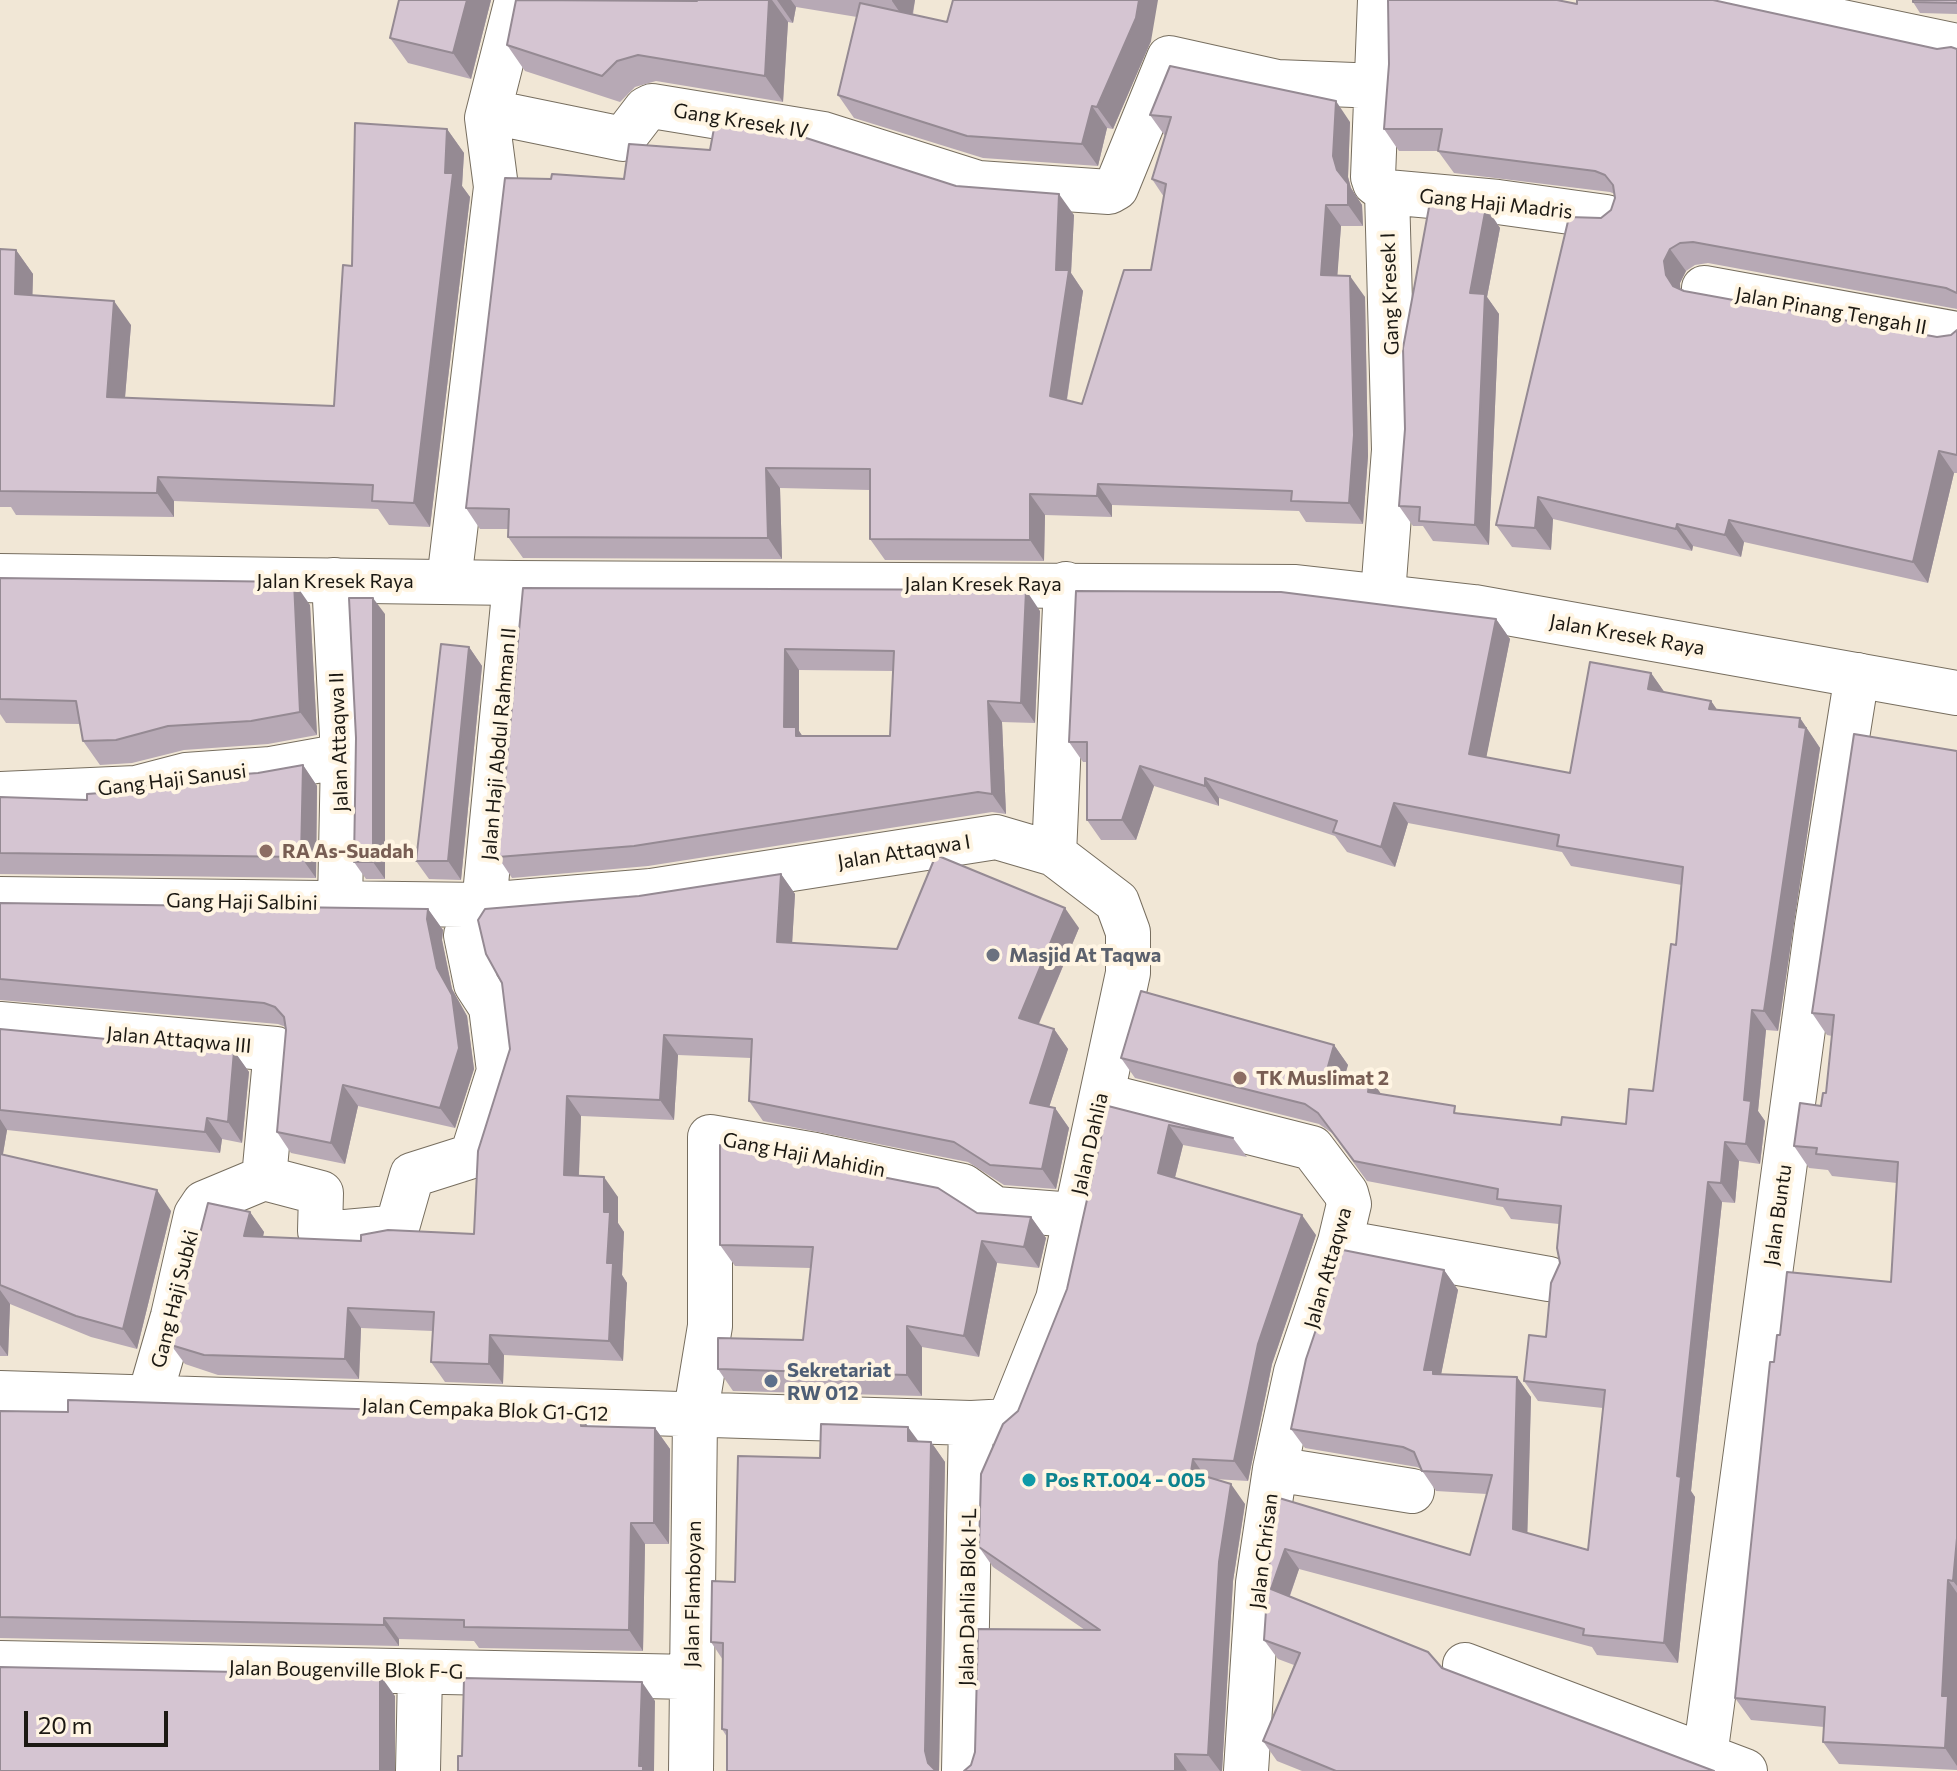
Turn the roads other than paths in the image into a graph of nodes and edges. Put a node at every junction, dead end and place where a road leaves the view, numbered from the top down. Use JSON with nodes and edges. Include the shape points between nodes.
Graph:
{"nodes":[{"id":1,"x":517,"y":0,"type":"edge"},
{"id":2,"x":1380,"y":0,"type":"edge"},
{"id":3,"x":1737,"y":0,"type":"edge"},
{"id":4,"x":1957,"y":46,"type":"edge"},
{"id":5,"x":1379,"y":86,"type":"junction"},
{"id":6,"x":487,"y":118,"type":"junction"},
{"id":7,"x":1387,"y":192,"type":"junction"},
{"id":8,"x":1606,"y":217,"type":"edge"},
{"id":9,"x":1704,"y":288,"type":"dead end"},
{"id":10,"x":1957,"y":334,"type":"edge"},
{"id":11,"x":0,"y":576,"type":"edge"},
{"id":12,"x":334,"y":580,"type":"junction"},
{"id":13,"x":449,"y":581,"type":"junction"},
{"id":14,"x":515,"y":583,"type":"junction"},
{"id":15,"x":1066,"y":584,"type":"junction"},
{"id":16,"x":1383,"y":594,"type":"junction"},
{"id":17,"x":1857,"y":675,"type":"junction"},
{"id":18,"x":1957,"y":693,"type":"edge"},
{"id":19,"x":343,"y":756,"type":"junction"},
{"id":20,"x":0,"y":794,"type":"edge"},
{"id":21,"x":1054,"y":854,"type":"junction"},
{"id":22,"x":0,"y":899,"type":"edge"},
{"id":23,"x":340,"y":903,"type":"junction"},
{"id":24,"x":484,"y":905,"type":"junction"},
{"id":25,"x":0,"y":1024,"type":"edge"},
{"id":26,"x":1102,"y":1095,"type":"junction"},
{"id":27,"x":264,"y":1178,"type":"junction"},
{"id":28,"x":1074,"y":1215,"type":"junction"},
{"id":29,"x":1340,"y":1242,"type":"junction"},
{"id":30,"x":1549,"y":1279,"type":"edge"},
{"id":31,"x":0,"y":1393,"type":"edge"},
{"id":32,"x":149,"y":1399,"type":"junction"},
{"id":33,"x":695,"y":1417,"type":"junction"},
{"id":34,"x":971,"y":1423,"type":"junction"},
{"id":35,"x":1275,"y":1469,"type":"junction"},
{"id":36,"x":1412,"y":1491,"type":"dead end"},
{"id":37,"x":0,"y":1663,"type":"edge"},
{"id":38,"x":1465,"y":1665,"type":"dead end"},
{"id":39,"x":420,"y":1672,"type":"junction"},
{"id":40,"x":692,"y":1677,"type":"junction"},
{"id":41,"x":1725,"y":1764,"type":"edge"},
{"id":42,"x":418,"y":1771,"type":"edge"},
{"id":43,"x":691,"y":1771,"type":"edge"},
{"id":44,"x":964,"y":1771,"type":"edge"},
{"id":45,"x":1246,"y":1771,"type":"edge"}],
"edges":[{"from":1,"to":6,"type":"street"},
{"from":2,"to":5,"type":"street","name":"Gang Kresek I"},
{"from":3,"to":4,"type":"street"},
{"from":5,"to":6,"type":"street","name":"Gang Kresek IV","via":[[1277,82],[1169,58],[1116,188],[1109,192],[978,183],[823,134],[652,106],[623,139],[511,116]]},
{"from":5,"to":7,"type":"street","name":"Gang Kresek I","via":[[1373,177]]},
{"from":6,"to":13,"type":"street","via":[[496,187]]},
{"from":7,"to":8,"type":"street","name":"Gang Haji Madris"},
{"from":7,"to":16,"type":"street","name":"Gang Kresek I","via":[[1394,450]]},
{"from":9,"to":10,"type":"street","name":"Jalan Pinang Tengah II"},
{"from":11,"to":12,"type":"street","name":"Jalan Kresek Raya"},
{"from":12,"to":13,"type":"street","name":"Jalan Kresek Raya"},
{"from":12,"to":19,"type":"street","name":"Jalan Attaqwa II"},
{"from":13,"to":14,"type":"street","name":"Jalan Kresek Raya"},
{"from":14,"to":15,"type":"street","name":"Jalan Kresek Raya"},
{"from":14,"to":24,"type":"street","name":"Jalan Haji Abdul Rahman II"},
{"from":15,"to":16,"type":"street","name":"Jalan Kresek Raya","via":[[1296,587]]},
{"from":15,"to":21,"type":"street"},
{"from":16,"to":17,"type":"street","name":"Jalan Kresek Raya"},
{"from":17,"to":18,"type":"street","name":"Jalan Kresek Raya"},
{"from":17,"to":41,"type":"street","name":"Jalan Buntu","via":[[1817,925]]},
{"from":19,"to":20,"type":"street","name":"Gang Haji Sanusi","via":[[271,769],[186,775],[136,788]]},
{"from":19,"to":23,"type":"street","name":"Jalan Attaqwa II"},
{"from":21,"to":24,"type":"street","name":"Jalan Attaqwa I","via":[[996,837],[651,891]]},
{"from":21,"to":26,"type":"street","name":"Jalan Dahlia","via":[[1117,902],[1128,932],[1128,973]]},
{"from":22,"to":23,"type":"street","name":"Gang Haji Salbini"},
{"from":23,"to":24,"type":"street","name":"Gang Haji Salbini"},
{"from":24,"to":27,"type":"street","via":[[467,930],[466,942],[476,984],[491,1007],[499,1071],[472,1156],[412,1175],[398,1224],[390,1228],[323,1234],[321,1193]]},
{"from":25,"to":27,"type":"street","name":"Jalan Attaqwa III","via":[[276,1049]]},
{"from":26,"to":28,"type":"street","name":"Jalan Dahlia"},
{"from":26,"to":29,"type":"street","name":"Jalan Attaqwa","via":[[1312,1148],[1346,1193],[1349,1204]]},
{"from":27,"to":32,"type":"street","name":"Gang Haji Subki","via":[[200,1207]]},
{"from":28,"to":33,"type":"street","name":"Gang Haji Mahidin","via":[[995,1209],[963,1186],[710,1137],[710,1326]]},
{"from":28,"to":34,"type":"street","name":"Jalan Dahlia","via":[[1058,1299],[1009,1421]]},
{"from":29,"to":30,"type":"street"},
{"from":29,"to":35,"type":"street","name":"Jalan Attaqwa","via":[[1296,1372]]},
{"from":31,"to":32,"type":"street","name":"Jalan Cempaka Blok G1-G12"},
{"from":32,"to":33,"type":"street","name":"Jalan Cempaka Blok G1-G12"},
{"from":33,"to":34,"type":"street","name":"Jalan Cempaka Blok G1-G12"},
{"from":33,"to":40,"type":"street","name":"Jalan Flamboyan"},
{"from":34,"to":44,"type":"street","name":"Jalan Dahlia Blok I-L"},
{"from":35,"to":36,"type":"street","name":"Jalan Chrisan"},
{"from":35,"to":45,"type":"street","name":"Jalan Chrisan","via":[[1258,1583]]},
{"from":37,"to":39,"type":"street","name":"Jalan Bougenville Blok F-G"},
{"from":38,"to":41,"type":"street"},
{"from":39,"to":40,"type":"street","name":"Jalan Bougenville Blok F-G"},
{"from":39,"to":42,"type":"street"},
{"from":40,"to":43,"type":"street","name":"Jalan Flamboyan"}]}
